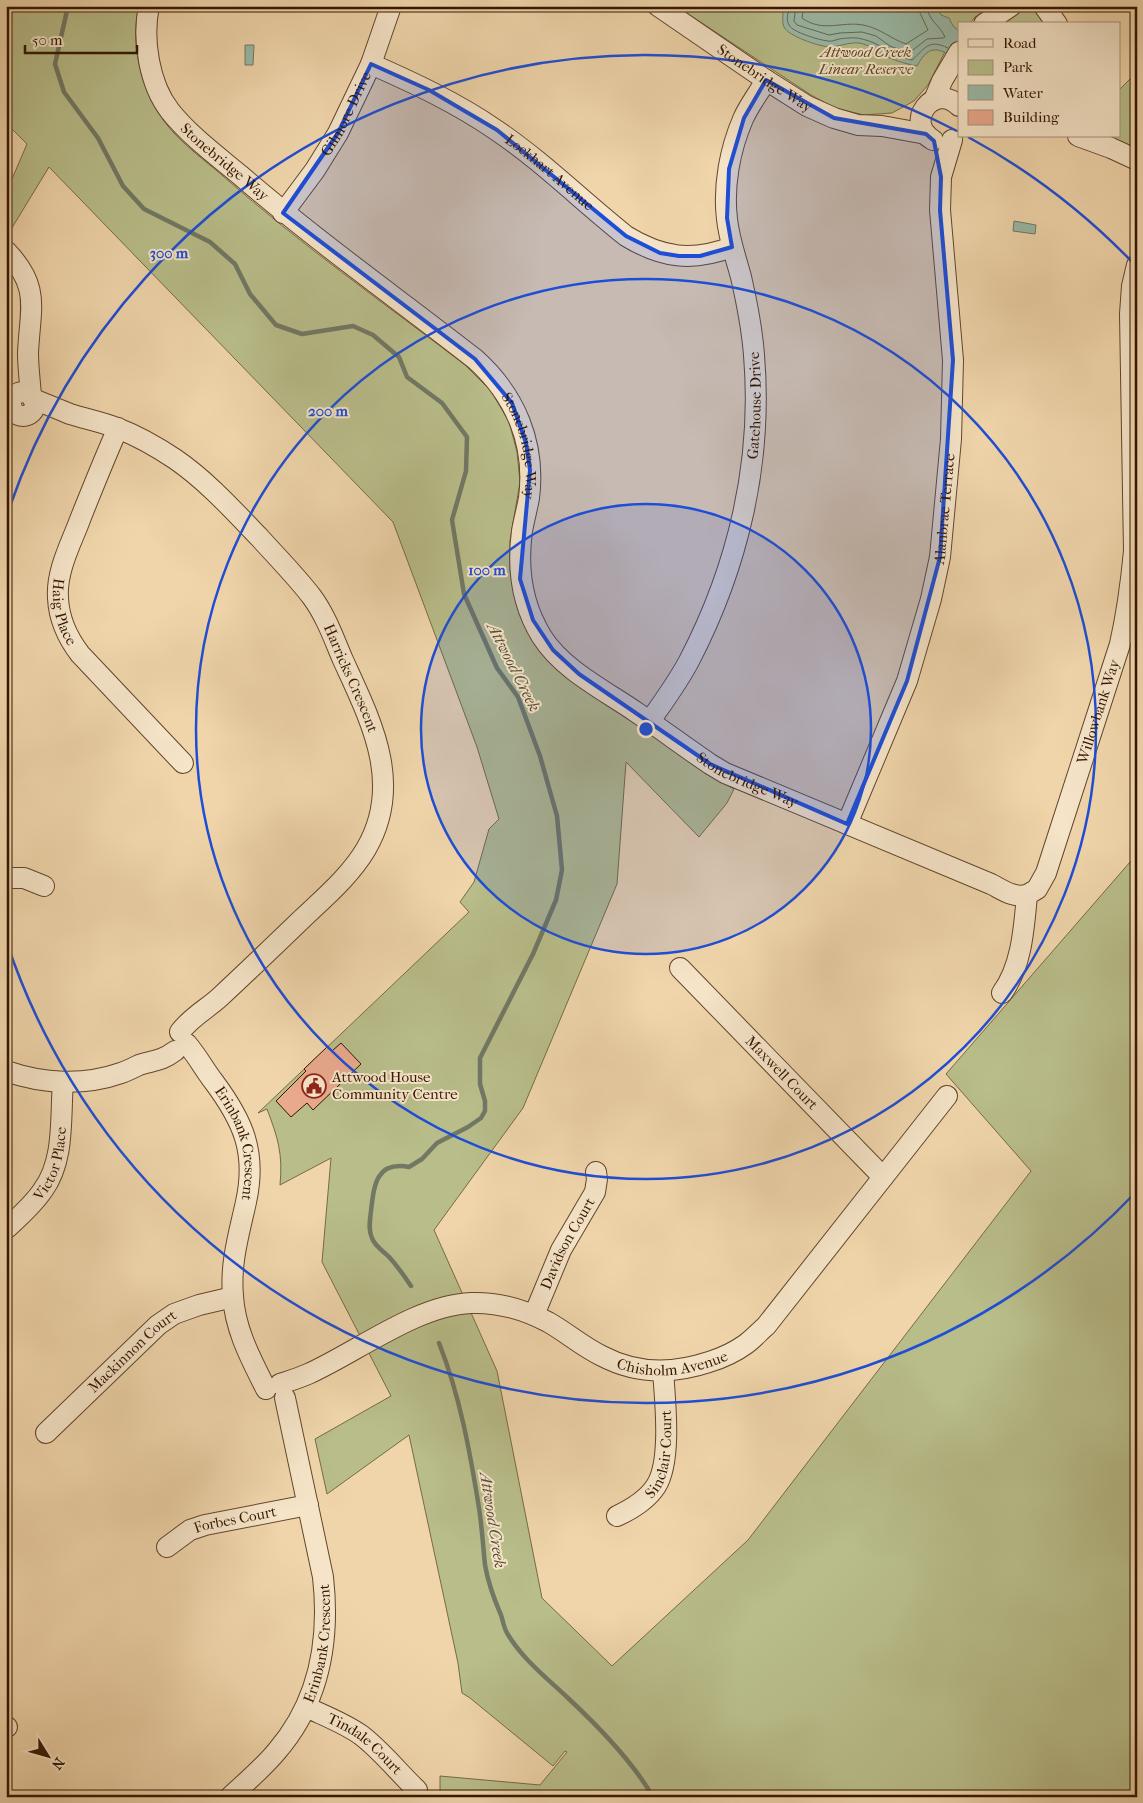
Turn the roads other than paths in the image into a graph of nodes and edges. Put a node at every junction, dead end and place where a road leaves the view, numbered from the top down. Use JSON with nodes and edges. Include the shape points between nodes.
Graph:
{"nodes":[{"id":1,"x":150,"y":6,"type":"edge"},
{"id":2,"x":391,"y":6,"type":"edge"},
{"id":3,"x":658,"y":6,"type":"edge"},
{"id":4,"x":1011,"y":6,"type":"edge"},
{"id":5,"x":1044,"y":6,"type":"edge"},
{"id":6,"x":986,"y":22,"type":"edge"},
{"id":7,"x":1056,"y":22,"type":"edge"},
{"id":8,"x":955,"y":59,"type":"edge"},
{"id":9,"x":371,"y":64,"type":"junction"},
{"id":10,"x":766,"y":80,"type":"junction"},
{"id":11,"x":942,"y":104,"type":"edge"},
{"id":12,"x":882,"y":126,"type":"junction"},
{"id":13,"x":943,"y":138,"type":"edge"},
{"id":14,"x":1084,"y":138,"type":"edge"},
{"id":15,"x":1137,"y":160,"type":"edge"},
{"id":16,"x":283,"y":213,"type":"junction"},
{"id":17,"x":732,"y":247,"type":"junction"},
{"id":18,"x":6,"y":251,"type":"edge"},
{"id":19,"x":1137,"y":265,"type":"edge"},
{"id":20,"x":19,"y":402,"type":"edge"},
{"id":21,"x":118,"y":428,"type":"junction"},
{"id":22,"x":1131,"y":620,"type":"edge"},
{"id":23,"x":650,"y":721,"type":"junction"},
{"id":24,"x":183,"y":763,"type":"dead end"},
{"id":25,"x":847,"y":824,"type":"junction"},
{"id":26,"x":6,"y":878,"type":"edge"},
{"id":27,"x":44,"y":886,"type":"dead end"},
{"id":28,"x":1027,"y":895,"type":"junction"},
{"id":29,"x":680,"y":968,"type":"dead end"},
{"id":30,"x":1002,"y":993,"type":"dead end"},
{"id":31,"x":179,"y":1044,"type":"junction"},
{"id":32,"x":6,"y":1071,"type":"edge"},
{"id":33,"x":63,"y":1082,"type":"junction"},
{"id":34,"x":947,"y":1096,"type":"dead end"},
{"id":35,"x":596,"y":1172,"type":"dead end"},
{"id":36,"x":883,"y":1177,"type":"junction"},
{"id":37,"x":6,"y":1229,"type":"edge"},
{"id":38,"x":232,"y":1297,"type":"junction"},
{"id":39,"x":534,"y":1316,"type":"junction"},
{"id":40,"x":663,"y":1371,"type":"junction"},
{"id":41,"x":278,"y":1392,"type":"junction"},
{"id":42,"x":46,"y":1433,"type":"dead end"},
{"id":43,"x":308,"y":1504,"type":"junction"},
{"id":44,"x":617,"y":1516,"type":"dead end"},
{"id":45,"x":167,"y":1547,"type":"dead end"},
{"id":46,"x":306,"y":1707,"type":"junction"},
{"id":47,"x":417,"y":1790,"type":"dead end"},
{"id":48,"x":230,"y":1797,"type":"edge"}],
"edges":[{"from":1,"to":16,"type":"street","name":"Stonebridge Way","via":[[146,38],[148,55],[169,110]]},
{"from":2,"to":9,"type":"street","name":"Gilmore Drive"},
{"from":3,"to":10,"type":"street","name":"Stonebridge Way"},
{"from":4,"to":6,"type":"street"},
{"from":5,"to":7,"type":"street"},
{"from":8,"to":11,"type":"street","name":"Alanbrae Terrace","via":[[942,81]]},
{"from":9,"to":16,"type":"street","name":"Gilmore Drive","via":[[338,133]]},
{"from":9,"to":17,"type":"street","name":"Lockhart Avenue","via":[[429,90],[497,130],[640,245],[679,256],[700,256]]},
{"from":10,"to":12,"type":"street","name":"Stonebridge Way","via":[[834,118],[858,125]]},
{"from":10,"to":17,"type":"street","name":"Gatehouse Drive","via":[[744,118],[728,169],[727,218]]},
{"from":11,"to":12,"type":"street","name":"Stonebridge Way"},
{"from":11,"to":13,"type":"street","name":"Alanbrae Terrace","via":[[920,122]]},
{"from":12,"to":13,"type":"street","name":"Stonebridge Way"},
{"from":13,"to":25,"type":"street","name":"Alanbrae Terrace","via":[[940,210],[953,360],[951,439],[940,557],[907,681]]},
{"from":14,"to":15,"type":"street"},
{"from":16,"to":23,"type":"street","name":"Stonebridge Way","via":[[475,359],[497,381],[512,403],[526,443],[529,496],[520,548],[520,579],[533,620],[542,638],[564,662]]},
{"from":17,"to":23,"type":"street","name":"Gatehouse Drive","via":[[741,277],[754,356],[754,446],[749,490],[738,540],[712,615],[688,663]]},
{"from":18,"to":20,"type":"street","via":[[21,268],[31,292],[28,355]]},
{"from":19,"to":22,"type":"street","name":"Willowbank Way","via":[[1130,314],[1134,551]]},
{"from":20,"to":21,"type":"street","name":"Harricks Crescent"},
{"from":21,"to":24,"type":"street","name":"Haig Place","via":[[60,575],[61,621],[69,640],[80,654]]},
{"from":21,"to":31,"type":"street","name":"Harricks Crescent","via":[[149,442],[194,474],[233,509],[307,591],[329,628],[375,734],[383,776],[378,816],[355,866],[212,1004],[199,1012]]},
{"from":22,"to":28,"type":"street","name":"Willowbank Way","via":[[1117,653],[1046,873],[1037,889]]},
{"from":23,"to":25,"type":"street","name":"Stonebridge Way","via":[[725,772]]},
{"from":25,"to":28,"type":"street","name":"Stonebridge Way","via":[[1010,894]]},
{"from":26,"to":27,"type":"street","via":[[24,878]]},
{"from":28,"to":30,"type":"street","via":[[1017,963]]},
{"from":29,"to":36,"type":"street","name":"Maxwell Court"},
{"from":31,"to":33,"type":"street","name":"Harricks Crescent","via":[[165,1058],[122,1073]]},
{"from":31,"to":38,"type":"street","name":"Erinbank Crescent","via":[[199,1058],[242,1126],[249,1163],[246,1201],[234,1250]]},
{"from":32,"to":33,"type":"street","name":"Harricks Crescent","via":[[34,1079]]},
{"from":33,"to":37,"type":"street","name":"Victor Place","via":[[59,1141],[51,1175],[44,1190]]},
{"from":34,"to":36,"type":"street","name":"Chisholm Avenue"},
{"from":35,"to":39,"type":"street","name":"Davidson Court","via":[[595,1192],[561,1250]]},
{"from":36,"to":40,"type":"street","name":"Chisholm Avenue","via":[[766,1326],[745,1345],[698,1365]]},
{"from":38,"to":41,"type":"street","name":"Erinbank Crescent","via":[[244,1345]]},
{"from":38,"to":42,"type":"street","name":"Mackinnon Court","via":[[174,1314],[158,1325]]},
{"from":39,"to":40,"type":"street","name":"Chisholm Avenue","via":[[603,1357],[622,1365]]},
{"from":39,"to":41,"type":"street","name":"Chisholm Avenue","via":[[490,1304],[454,1305],[402,1325]]},
{"from":40,"to":44,"type":"street","name":"Sinclair Court","via":[[663,1473],[647,1497]]},
{"from":41,"to":43,"type":"street","name":"Erinbank Crescent"},
{"from":43,"to":45,"type":"street","name":"Forbes Court","via":[[205,1525],[190,1530]]},
{"from":43,"to":46,"type":"street","name":"Erinbank Crescent","via":[[323,1578],[326,1623],[322,1658]]},
{"from":46,"to":47,"type":"street","name":"Tindale Court","via":[[362,1736]]},
{"from":46,"to":48,"type":"street","name":"Erinbank Crescent","via":[[277,1751]]}]}
